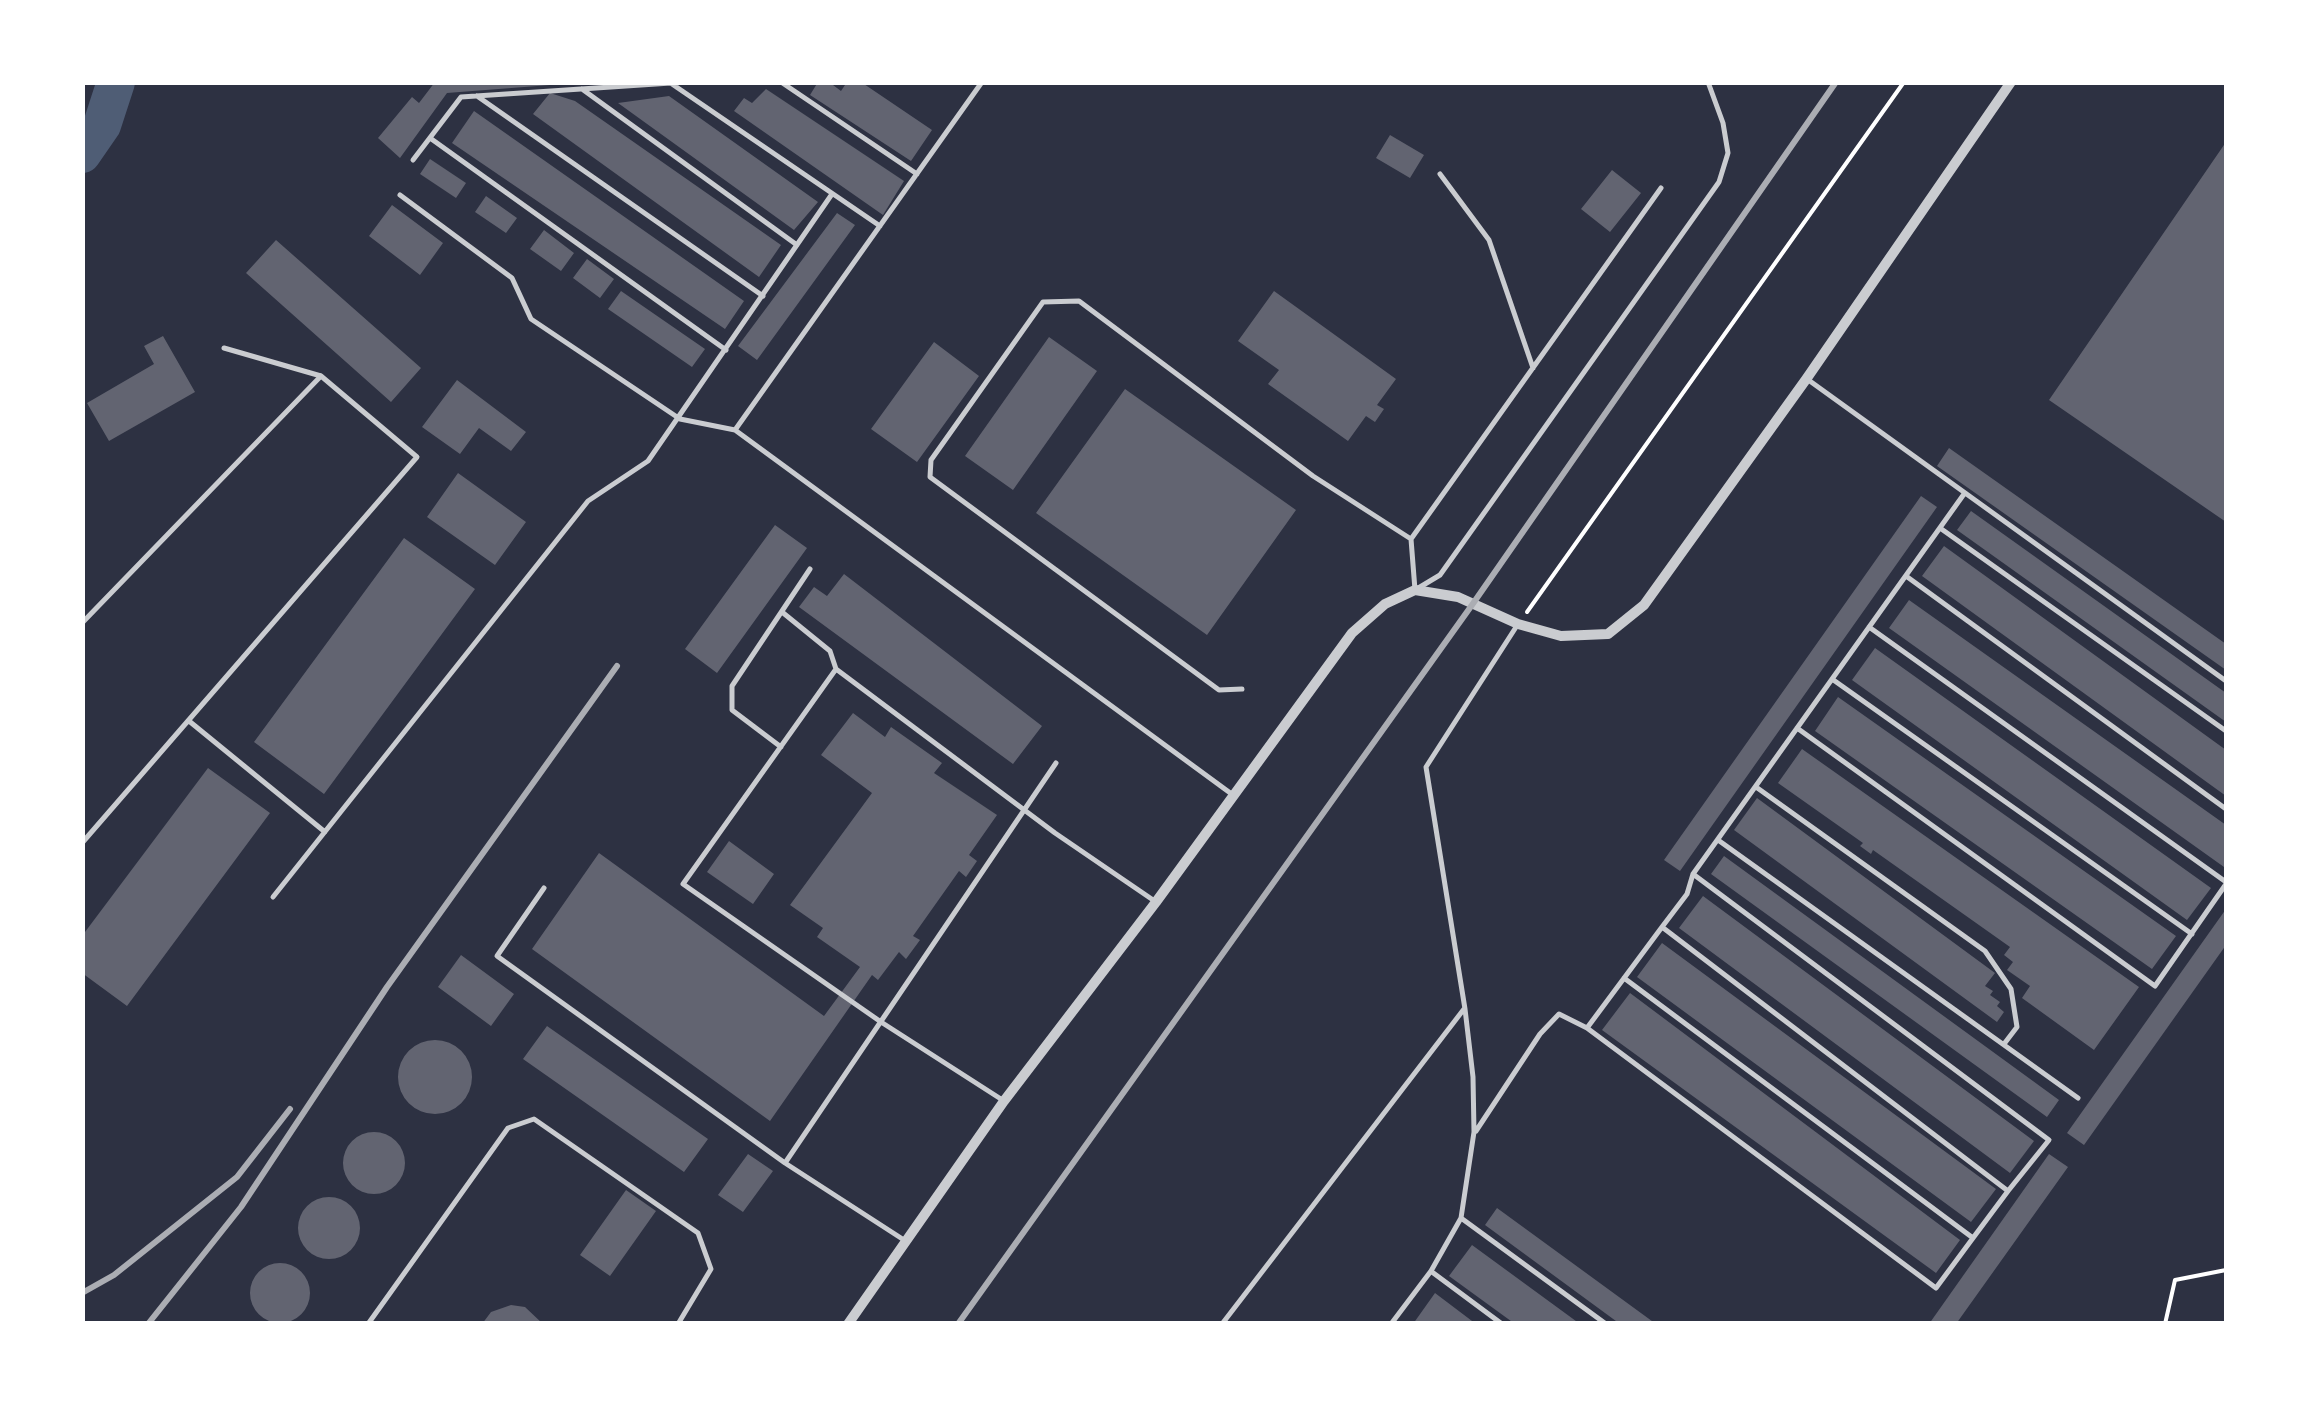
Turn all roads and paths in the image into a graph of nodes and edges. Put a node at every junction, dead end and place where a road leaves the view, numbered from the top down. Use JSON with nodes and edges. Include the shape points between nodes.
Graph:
{"nodes":[{"id":1,"x":686,"y":82,"type":"edge"},
{"id":2,"x":781,"y":82,"type":"edge"},
{"id":3,"x":982,"y":82,"type":"edge"},
{"id":4,"x":1708,"y":82,"type":"edge"},
{"id":5,"x":1904,"y":82,"type":"edge"},
{"id":6,"x":2011,"y":82,"type":"edge"},
{"id":7,"x":671,"y":84,"type":"edge"},
{"id":8,"x":582,"y":88,"type":"junction"},
{"id":9,"x":478,"y":96,"type":"junction"},
{"id":10,"x":430,"y":138,"type":"junction"},
{"id":11,"x":414,"y":160,"type":"dead end"},
{"id":12,"x":917,"y":174,"type":"junction"},
{"id":13,"x":1440,"y":174,"type":"dead end"},
{"id":14,"x":1661,"y":188,"type":"dead end"},
{"id":15,"x":832,"y":194,"type":"junction"},
{"id":16,"x":400,"y":195,"type":"dead end"},
{"id":17,"x":880,"y":226,"type":"junction"},
{"id":18,"x":798,"y":245,"type":"junction"},
{"id":19,"x":763,"y":296,"type":"junction"},
{"id":20,"x":224,"y":348,"type":"dead end"},
{"id":21,"x":726,"y":350,"type":"junction"},
{"id":22,"x":1533,"y":369,"type":"junction"},
{"id":23,"x":321,"y":376,"type":"junction"},
{"id":24,"x":1807,"y":378,"type":"junction"},
{"id":25,"x":680,"y":419,"type":"junction"},
{"id":26,"x":735,"y":430,"type":"junction"},
{"id":27,"x":1964,"y":494,"type":"junction"},
{"id":28,"x":1940,"y":528,"type":"junction"},
{"id":29,"x":1411,"y":539,"type":"junction"},
{"id":30,"x":810,"y":569,"type":"dead end"},
{"id":31,"x":1906,"y":576,"type":"junction"},
{"id":32,"x":1415,"y":590,"type":"junction"},
{"id":33,"x":782,"y":612,"type":"junction"},
{"id":34,"x":82,"y":623,"type":"edge"},
{"id":35,"x":1518,"y":624,"type":"junction"},
{"id":36,"x":1869,"y":628,"type":"junction"},
{"id":37,"x":836,"y":669,"type":"junction"},
{"id":38,"x":1832,"y":679,"type":"junction"},
{"id":39,"x":2226,"y":681,"type":"edge"},
{"id":40,"x":1242,"y":689,"type":"dead end"},
{"id":41,"x":188,"y":721,"type":"junction"},
{"id":42,"x":1797,"y":728,"type":"junction"},
{"id":43,"x":2226,"y":731,"type":"edge"},
{"id":44,"x":781,"y":747,"type":"junction"},
{"id":45,"x":1056,"y":763,"type":"dead end"},
{"id":46,"x":1756,"y":787,"type":"junction"},
{"id":47,"x":1234,"y":795,"type":"junction"},
{"id":48,"x":2226,"y":808,"type":"edge"},
{"id":49,"x":1025,"y":810,"type":"junction"},
{"id":50,"x":325,"y":832,"type":"junction"},
{"id":51,"x":86,"y":834,"type":"edge"},
{"id":52,"x":1718,"y":840,"type":"junction"},
{"id":53,"x":82,"y":843,"type":"edge"},
{"id":54,"x":1693,"y":874,"type":"junction"},
{"id":55,"x":2226,"y":883,"type":"edge"},
{"id":56,"x":544,"y":888,"type":"dead end"},
{"id":57,"x":274,"y":897,"type":"dead end"},
{"id":58,"x":1156,"y":902,"type":"junction"},
{"id":59,"x":1662,"y":927,"type":"junction"},
{"id":60,"x":2192,"y":934,"type":"junction"},
{"id":61,"x":1624,"y":978,"type":"junction"},
{"id":62,"x":1465,"y":1008,"type":"junction"},
{"id":63,"x":881,"y":1022,"type":"junction"},
{"id":64,"x":1587,"y":1028,"type":"junction"},
{"id":65,"x":2004,"y":1045,"type":"junction"},
{"id":66,"x":2078,"y":1098,"type":"dead end"},
{"id":67,"x":1004,"y":1101,"type":"junction"},
{"id":68,"x":1474,"y":1132,"type":"junction"},
{"id":69,"x":785,"y":1164,"type":"junction"},
{"id":70,"x":2008,"y":1192,"type":"junction"},
{"id":71,"x":1461,"y":1218,"type":"junction"},
{"id":72,"x":1973,"y":1238,"type":"junction"},
{"id":73,"x":904,"y":1240,"type":"junction"},
{"id":74,"x":2226,"y":1270,"type":"edge"},
{"id":75,"x":1431,"y":1271,"type":"junction"},
{"id":76,"x":680,"y":1321,"type":"edge"},
{"id":77,"x":368,"y":1324,"type":"edge"},
{"id":78,"x":689,"y":1324,"type":"edge"},
{"id":79,"x":848,"y":1324,"type":"edge"},
{"id":80,"x":1222,"y":1324,"type":"edge"},
{"id":81,"x":1392,"y":1324,"type":"edge"},
{"id":82,"x":1502,"y":1324,"type":"edge"},
{"id":83,"x":1606,"y":1324,"type":"edge"},
{"id":84,"x":2165,"y":1324,"type":"edge"}],
"edges":[{"from":1,"to":7,"type":"lane"},
{"from":2,"to":12,"type":"lane"},
{"from":3,"to":12,"type":"lane"},
{"from":4,"to":32,"type":"lane","via":[[1728,153],[1719,182],[1440,575]]},
{"from":5,"to":35,"type":"path"},
{"from":6,"to":24,"type":"street"},
{"from":7,"to":8,"type":"lane"},
{"from":7,"to":15,"type":"lane"},
{"from":8,"to":9,"type":"lane"},
{"from":8,"to":18,"type":"lane"},
{"from":9,"to":10,"type":"lane","via":[[460,97]]},
{"from":9,"to":19,"type":"lane"},
{"from":10,"to":11,"type":"lane"},
{"from":10,"to":21,"type":"lane"},
{"from":12,"to":17,"type":"lane"},
{"from":13,"to":22,"type":"lane","via":[[1489,240]]},
{"from":14,"to":22,"type":"lane"},
{"from":15,"to":17,"type":"lane"},
{"from":15,"to":18,"type":"lane"},
{"from":16,"to":25,"type":"lane","via":[[512,278],[531,320]]},
{"from":17,"to":26,"type":"lane"},
{"from":18,"to":19,"type":"lane"},
{"from":19,"to":21,"type":"lane"},
{"from":20,"to":23,"type":"lane"},
{"from":21,"to":25,"type":"lane"},
{"from":22,"to":29,"type":"lane"},
{"from":23,"to":34,"type":"lane"},
{"from":23,"to":41,"type":"lane","via":[[417,457]]},
{"from":24,"to":27,"type":"lane"},
{"from":24,"to":35,"type":"street","via":[[1644,605],[1608,634],[1561,636]]},
{"from":25,"to":26,"type":"lane"},
{"from":25,"to":50,"type":"lane","via":[[648,461],[588,501]]},
{"from":26,"to":47,"type":"lane"},
{"from":27,"to":28,"type":"lane"},
{"from":27,"to":39,"type":"lane"},
{"from":28,"to":31,"type":"lane"},
{"from":28,"to":43,"type":"lane"},
{"from":29,"to":32,"type":"lane"},
{"from":29,"to":40,"type":"lane","via":[[1313,476],[1079,301],[1042,302],[932,460],[930,478],[1219,690]]},
{"from":30,"to":33,"type":"lane"},
{"from":31,"to":36,"type":"lane"},
{"from":31,"to":48,"type":"lane"},
{"from":32,"to":35,"type":"street","via":[[1458,597]]},
{"from":32,"to":47,"type":"street","via":[[1385,604],[1352,633]]},
{"from":33,"to":37,"type":"lane","via":[[830,651]]},
{"from":33,"to":44,"type":"lane","via":[[732,686],[732,710]]},
{"from":35,"to":62,"type":"lane","via":[[1426,767]]},
{"from":36,"to":38,"type":"lane"},
{"from":36,"to":55,"type":"lane"},
{"from":37,"to":44,"type":"lane"},
{"from":37,"to":49,"type":"lane"},
{"from":38,"to":42,"type":"lane"},
{"from":38,"to":60,"type":"lane"},
{"from":41,"to":50,"type":"lane"},
{"from":41,"to":51,"type":"lane"},
{"from":42,"to":46,"type":"lane"},
{"from":42,"to":60,"type":"lane","via":[[2155,986]]},
{"from":44,"to":63,"type":"lane","via":[[683,884]]},
{"from":45,"to":49,"type":"lane"},
{"from":46,"to":52,"type":"lane"},
{"from":46,"to":65,"type":"lane","via":[[1984,952],[2011,989],[2016,1027]]},
{"from":47,"to":58,"type":"street"},
{"from":49,"to":58,"type":"lane"},
{"from":49,"to":63,"type":"lane"},
{"from":50,"to":57,"type":"lane"},
{"from":51,"to":53,"type":"lane"},
{"from":52,"to":54,"type":"lane"},
{"from":52,"to":65,"type":"lane"},
{"from":54,"to":59,"type":"lane"},
{"from":54,"to":70,"type":"lane","via":[[2048,1140]]},
{"from":55,"to":60,"type":"lane"},
{"from":56,"to":69,"type":"lane","via":[[497,956]]},
{"from":58,"to":67,"type":"street"},
{"from":59,"to":61,"type":"lane"},
{"from":59,"to":70,"type":"lane"},
{"from":61,"to":64,"type":"lane"},
{"from":61,"to":72,"type":"lane"},
{"from":62,"to":68,"type":"lane"},
{"from":62,"to":80,"type":"lane"},
{"from":63,"to":67,"type":"lane"},
{"from":63,"to":69,"type":"lane"},
{"from":64,"to":68,"type":"lane","via":[[1558,1014]]},
{"from":64,"to":72,"type":"lane","via":[[1936,1288]]},
{"from":65,"to":66,"type":"lane"},
{"from":67,"to":73,"type":"street"},
{"from":68,"to":71,"type":"lane"},
{"from":69,"to":73,"type":"lane"},
{"from":70,"to":72,"type":"lane"},
{"from":71,"to":75,"type":"lane"},
{"from":71,"to":83,"type":"lane"},
{"from":73,"to":79,"type":"street"},
{"from":74,"to":84,"type":"path","via":[[2175,1280]]},
{"from":75,"to":81,"type":"lane"},
{"from":75,"to":82,"type":"lane"},
{"from":76,"to":77,"type":"lane","via":[[711,1269],[698,1233],[534,1119],[508,1128]]},
{"from":76,"to":78,"type":"lane"}]}
